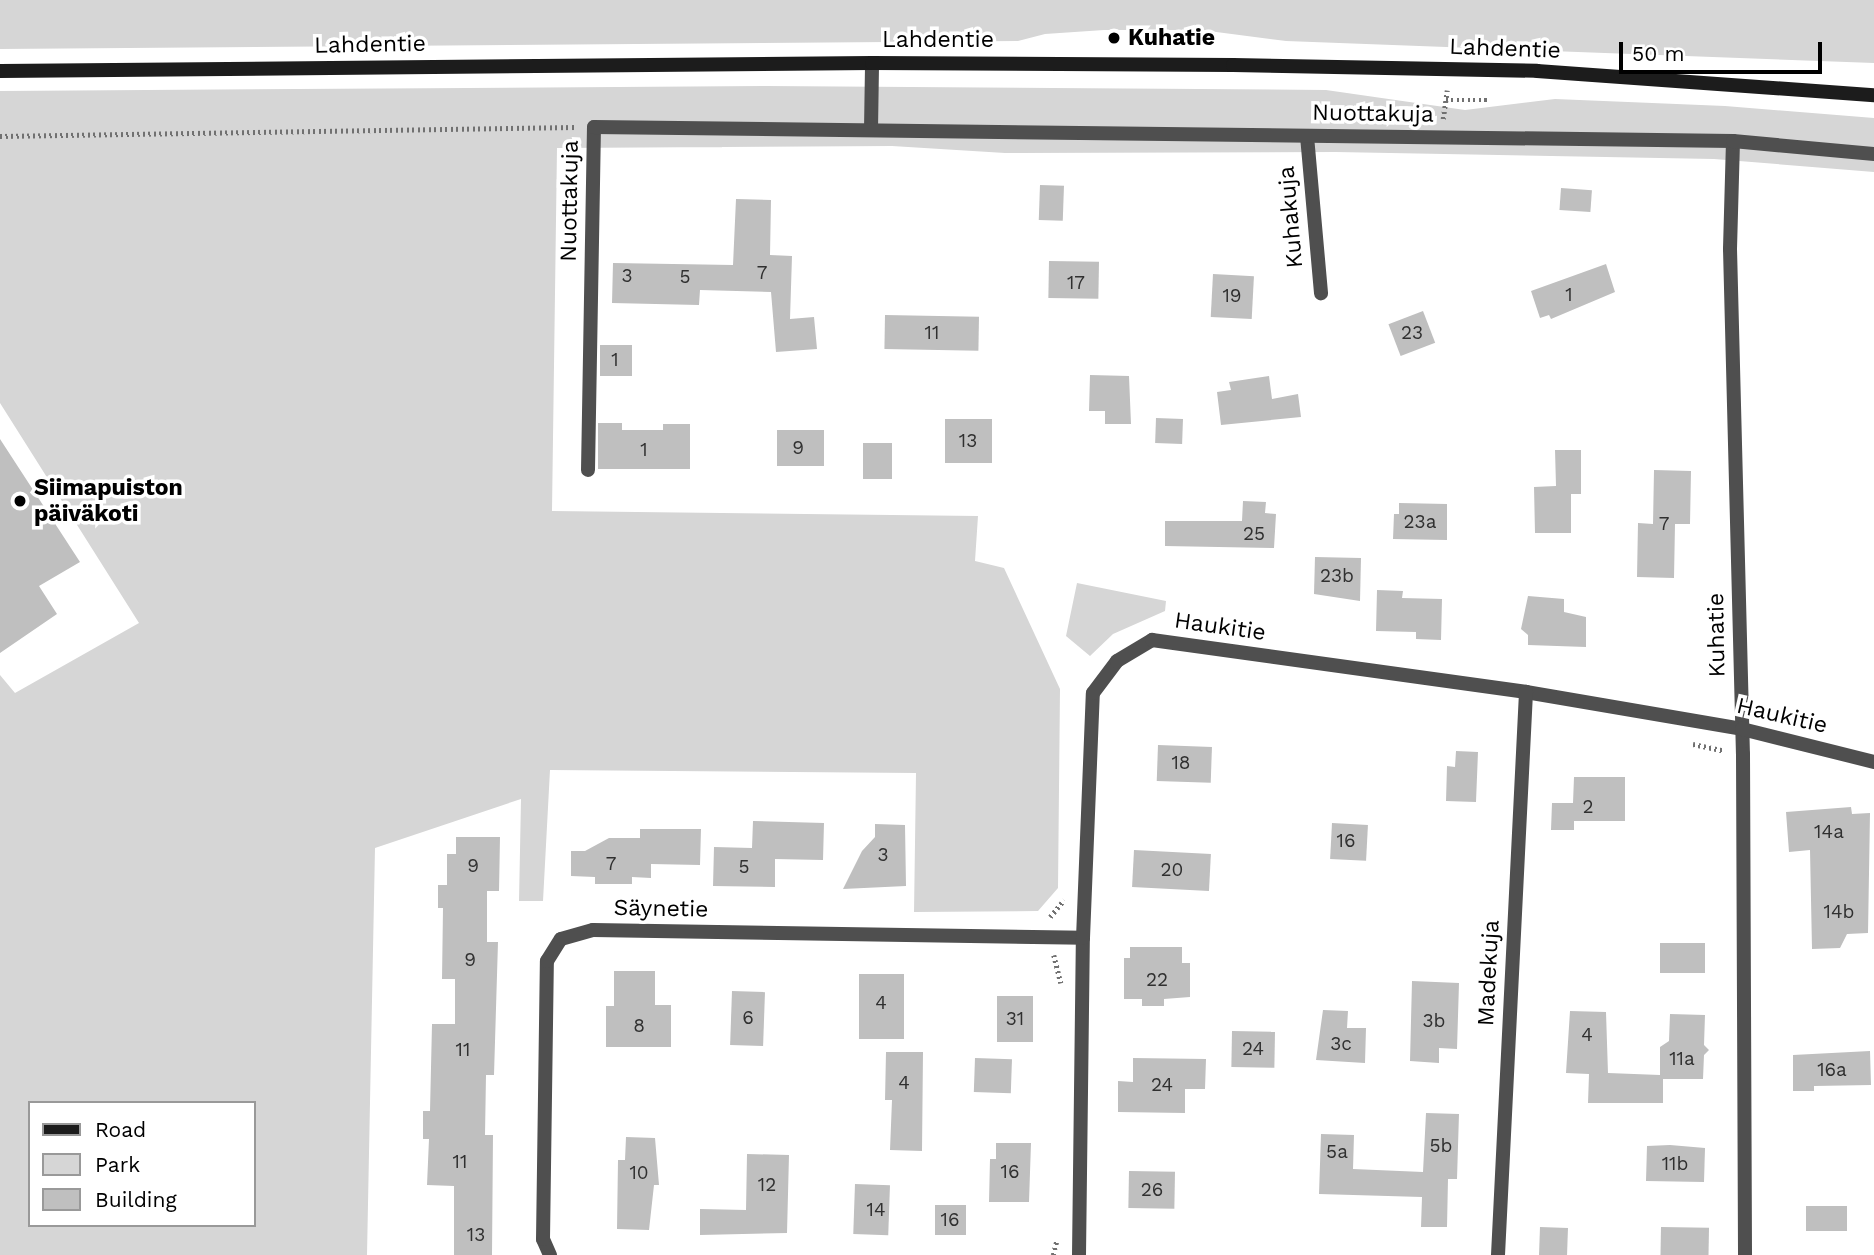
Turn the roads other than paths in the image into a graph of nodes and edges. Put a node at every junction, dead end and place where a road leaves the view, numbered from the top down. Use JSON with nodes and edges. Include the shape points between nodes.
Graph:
{"nodes":[{"id":1,"x":872,"y":63,"type":"junction"},
{"id":2,"x":0,"y":71,"type":"edge"},
{"id":3,"x":1874,"y":95,"type":"edge"},
{"id":4,"x":871,"y":130,"type":"junction"},
{"id":5,"x":1307,"y":136,"type":"junction"},
{"id":6,"x":1733,"y":141,"type":"junction"},
{"id":7,"x":1874,"y":154,"type":"edge"},
{"id":8,"x":1321,"y":293,"type":"dead end"},
{"id":9,"x":588,"y":470,"type":"dead end"},
{"id":10,"x":1526,"y":692,"type":"junction"},
{"id":11,"x":1742,"y":729,"type":"junction"},
{"id":12,"x":1874,"y":762,"type":"edge"},
{"id":13,"x":1083,"y":939,"type":"junction"},
{"id":14,"x":550,"y":1255,"type":"edge"},
{"id":15,"x":1079,"y":1255,"type":"edge"},
{"id":16,"x":1498,"y":1255,"type":"edge"},
{"id":17,"x":1745,"y":1255,"type":"edge"}],
"edges":[{"from":1,"to":2,"type":"main road","name":"Lahdentie"},
{"from":1,"to":3,"type":"main road","name":"Lahdentie","via":[[1537,71]]},
{"from":1,"to":4,"type":"street"},
{"from":4,"to":5,"type":"street","name":"Nuottakuja"},
{"from":4,"to":9,"type":"street","name":"Nuottakuja","via":[[594,127]]},
{"from":5,"to":6,"type":"street","name":"Nuottakuja"},
{"from":5,"to":8,"type":"street","name":"Kuhakuja"},
{"from":6,"to":7,"type":"street","name":"Nuottakuja"},
{"from":6,"to":11,"type":"street","name":"Kuhatie","via":[[1730,249]]},
{"from":10,"to":11,"type":"street","name":"Haukitie"},
{"from":10,"to":13,"type":"street","name":"Haukitie","via":[[1152,640],[1117,661],[1093,693]]},
{"from":10,"to":16,"type":"street","name":"Madekuja"},
{"from":11,"to":12,"type":"street","name":"Haukitie"},
{"from":11,"to":17,"type":"street","name":"Kuhatie"},
{"from":13,"to":14,"type":"street","name":"Säynetie","via":[[593,930],[561,939],[547,961],[543,1239]]},
{"from":13,"to":15,"type":"street","name":"Haukitie"}]}
